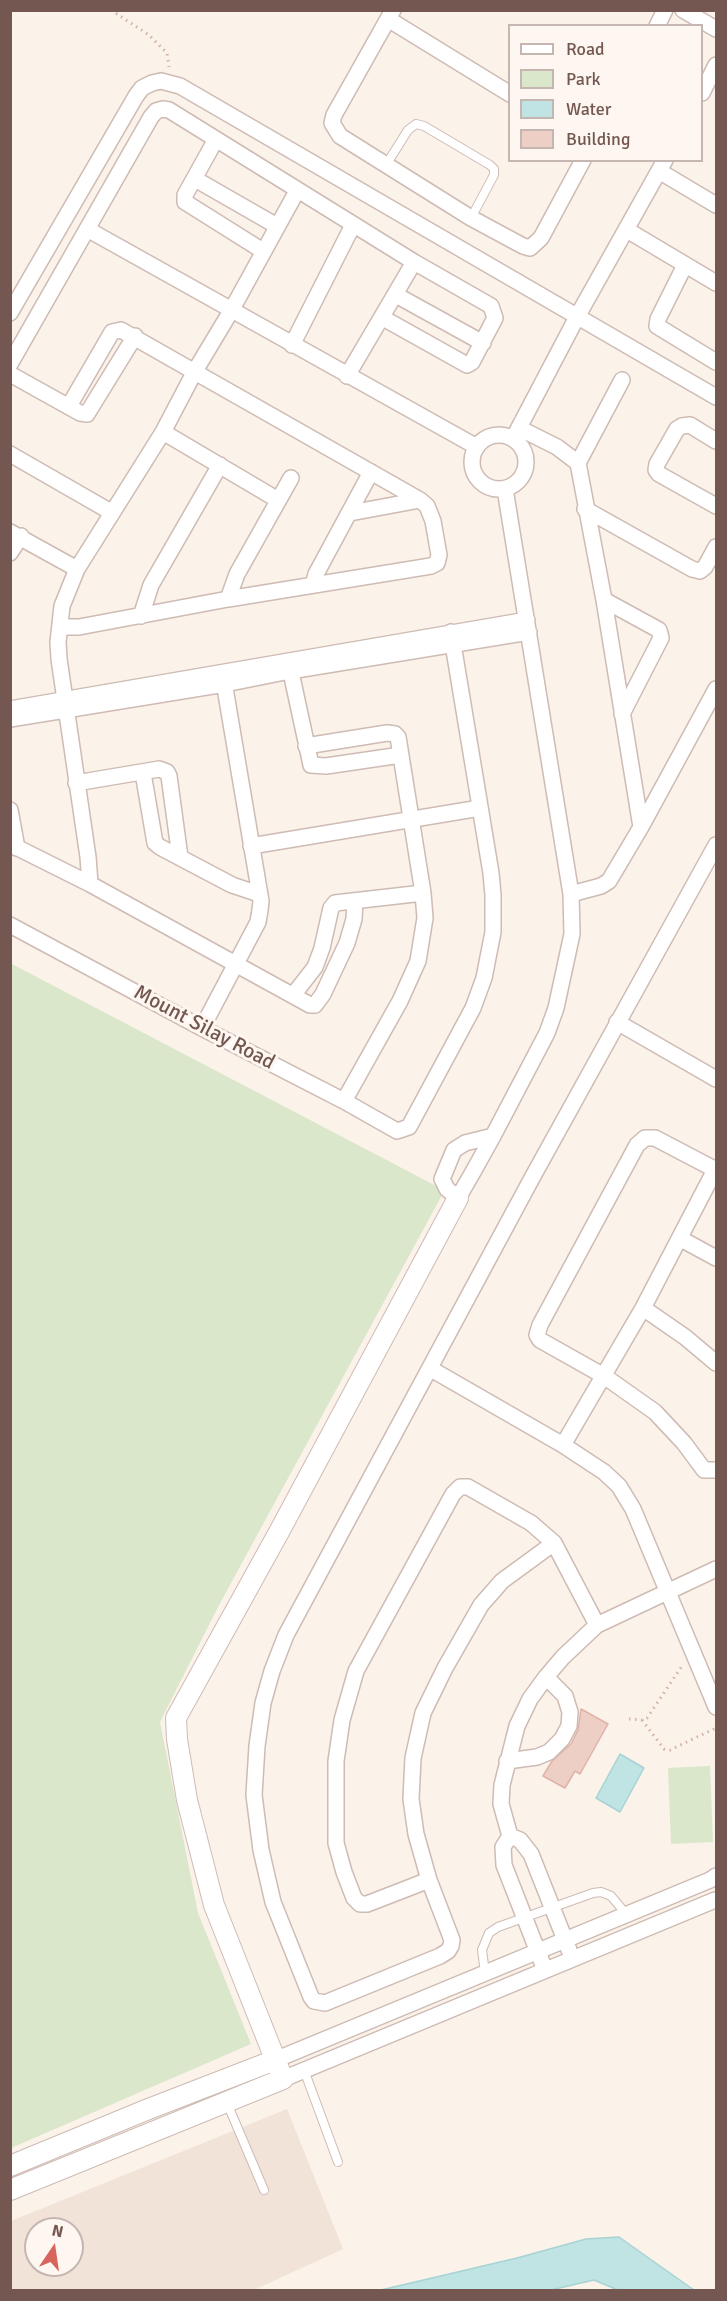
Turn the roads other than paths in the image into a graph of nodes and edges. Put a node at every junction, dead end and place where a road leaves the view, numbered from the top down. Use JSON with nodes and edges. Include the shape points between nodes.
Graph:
{"nodes":[{"id":1,"x":665,"y":10,"type":"edge"},
{"id":2,"x":683,"y":10,"type":"edge"},
{"id":3,"x":390,"y":15,"type":"edge"},
{"id":4,"x":658,"y":24,"type":"edge"},
{"id":5,"x":717,"y":29,"type":"edge"},
{"id":6,"x":717,"y":65,"type":"edge"},
{"id":7,"x":703,"y":91,"type":"edge"},
{"id":8,"x":508,"y":93,"type":"edge"},
{"id":9,"x":216,"y":141,"type":"junction"},
{"id":10,"x":583,"y":162,"type":"edge"},
{"id":11,"x":386,"y":165,"type":"junction"},
{"id":12,"x":662,"y":166,"type":"edge"},
{"id":13,"x":195,"y":179,"type":"junction"},
{"id":14,"x":297,"y":191,"type":"junction"},
{"id":15,"x":717,"y":205,"type":"edge"},
{"id":16,"x":471,"y":218,"type":"junction"},
{"id":17,"x":353,"y":225,"type":"junction"},
{"id":18,"x":277,"y":226,"type":"junction"},
{"id":19,"x":87,"y":229,"type":"junction"},
{"id":20,"x":627,"y":230,"type":"junction"},
{"id":21,"x":263,"y":252,"type":"junction"},
{"id":22,"x":414,"y":262,"type":"junction"},
{"id":23,"x":685,"y":265,"type":"junction"},
{"id":24,"x":717,"y":283,"type":"edge"},
{"id":25,"x":396,"y":295,"type":"junction"},
{"id":26,"x":231,"y":311,"type":"junction"},
{"id":27,"x":10,"y":313,"type":"edge"},
{"id":28,"x":577,"y":317,"type":"junction"},
{"id":29,"x":383,"y":318,"type":"junction"},
{"id":30,"x":135,"y":336,"type":"junction"},
{"id":31,"x":483,"y":343,"type":"junction"},
{"id":32,"x":292,"y":345,"type":"junction"},
{"id":33,"x":717,"y":362,"type":"edge"},
{"id":34,"x":10,"y":364,"type":"edge"},
{"id":35,"x":195,"y":371,"type":"junction"},
{"id":36,"x":10,"y":374,"type":"edge"},
{"id":37,"x":347,"y":376,"type":"junction"},
{"id":38,"x":622,"y":380,"type":"dead end"},
{"id":39,"x":717,"y":397,"type":"edge"},
{"id":40,"x":69,"y":406,"type":"junction"},
{"id":41,"x":163,"y":432,"type":"junction"},
{"id":42,"x":516,"y":433,"type":"junction"},
{"id":43,"x":717,"y":441,"type":"edge"},
{"id":44,"x":477,"y":447,"type":"junction"},
{"id":45,"x":10,"y":454,"type":"edge"},
{"id":46,"x":578,"y":463,"type":"junction"},
{"id":47,"x":220,"y":465,"type":"junction"},
{"id":48,"x":371,"y":472,"type":"junction"},
{"id":49,"x":291,"y":478,"type":"dead end"},
{"id":50,"x":505,"y":489,"type":"junction"},
{"id":51,"x":278,"y":500,"type":"junction"},
{"id":52,"x":420,"y":500,"type":"junction"},
{"id":53,"x":717,"y":506,"type":"edge"},
{"id":54,"x":585,"y":509,"type":"junction"},
{"id":55,"x":111,"y":512,"type":"junction"},
{"id":56,"x":350,"y":513,"type":"junction"},
{"id":57,"x":16,"y":534,"type":"edge"},
{"id":58,"x":717,"y":547,"type":"edge"},
{"id":59,"x":10,"y":553,"type":"edge"},
{"id":60,"x":77,"y":569,"type":"junction"},
{"id":61,"x":313,"y":585,"type":"junction"},
{"id":62,"x":228,"y":598,"type":"junction"},
{"id":63,"x":604,"y":600,"type":"junction"},
{"id":64,"x":141,"y":616,"type":"junction"},
{"id":65,"x":528,"y":626,"type":"junction"},
{"id":66,"x":60,"y":627,"type":"junction"},
{"id":67,"x":452,"y":639,"type":"junction"},
{"id":68,"x":289,"y":665,"type":"junction"},
{"id":69,"x":223,"y":678,"type":"junction"},
{"id":70,"x":717,"y":689,"type":"edge"},
{"id":71,"x":65,"y":705,"type":"junction"},
{"id":72,"x":10,"y":709,"type":"edge"},
{"id":73,"x":622,"y":714,"type":"junction"},
{"id":74,"x":10,"y":719,"type":"edge"},
{"id":75,"x":306,"y":746,"type":"junction"},
{"id":76,"x":401,"y":755,"type":"junction"},
{"id":77,"x":143,"y":773,"type":"junction"},
{"id":78,"x":76,"y":783,"type":"junction"},
{"id":79,"x":480,"y":808,"type":"junction"},
{"id":80,"x":10,"y":810,"type":"edge"},
{"id":81,"x":413,"y":820,"type":"junction"},
{"id":82,"x":641,"y":827,"type":"junction"},
{"id":83,"x":717,"y":845,"type":"edge"},
{"id":84,"x":14,"y":846,"type":"edge"},
{"id":85,"x":251,"y":846,"type":"junction"},
{"id":86,"x":180,"y":857,"type":"junction"},
{"id":87,"x":90,"y":884,"type":"junction"},
{"id":88,"x":423,"y":893,"type":"junction"},
{"id":89,"x":259,"y":894,"type":"junction"},
{"id":90,"x":571,"y":894,"type":"junction"},
{"id":91,"x":355,"y":901,"type":"junction"},
{"id":92,"x":10,"y":925,"type":"edge"},
{"id":93,"x":234,"y":963,"type":"junction"},
{"id":94,"x":294,"y":994,"type":"junction"},
{"id":95,"x":617,"y":1022,"type":"junction"},
{"id":96,"x":202,"y":1028,"type":"junction"},
{"id":97,"x":717,"y":1078,"type":"edge"},
{"id":98,"x":344,"y":1101,"type":"junction"},
{"id":99,"x":493,"y":1136,"type":"junction"},
{"id":100,"x":716,"y":1170,"type":"edge"},
{"id":101,"x":458,"y":1198,"type":"junction"},
{"id":102,"x":681,"y":1239,"type":"junction"},
{"id":103,"x":717,"y":1258,"type":"edge"},
{"id":104,"x":643,"y":1308,"type":"junction"},
{"id":105,"x":717,"y":1363,"type":"edge"},
{"id":106,"x":431,"y":1369,"type":"junction"},
{"id":107,"x":604,"y":1376,"type":"junction"},
{"id":108,"x":563,"y":1444,"type":"junction"},
{"id":109,"x":717,"y":1470,"type":"edge"},
{"id":110,"x":554,"y":1543,"type":"junction"},
{"id":111,"x":717,"y":1569,"type":"edge"},
{"id":112,"x":668,"y":1590,"type":"junction"},
{"id":113,"x":597,"y":1624,"type":"junction"},
{"id":114,"x":546,"y":1677,"type":"junction"},
{"id":115,"x":717,"y":1707,"type":"edge"},
{"id":116,"x":507,"y":1761,"type":"junction"},
{"id":117,"x":510,"y":1836,"type":"junction"},
{"id":118,"x":717,"y":1876,"type":"edge"},
{"id":119,"x":429,"y":1880,"type":"junction"},
{"id":120,"x":715,"y":1900,"type":"dead end"},
{"id":121,"x":552,"y":1908,"type":"junction"},
{"id":122,"x":627,"y":1914,"type":"junction"},
{"id":123,"x":525,"y":1918,"type":"junction"},
{"id":124,"x":565,"y":1940,"type":"junction"},
{"id":125,"x":538,"y":1952,"type":"junction"},
{"id":126,"x":573,"y":1959,"type":"junction"},
{"id":127,"x":545,"y":1970,"type":"junction"},
{"id":128,"x":485,"y":1973,"type":"junction"},
{"id":129,"x":275,"y":2060,"type":"junction"},
{"id":130,"x":304,"y":2070,"type":"junction"},
{"id":131,"x":283,"y":2079,"type":"junction"},
{"id":132,"x":227,"y":2102,"type":"junction"},
{"id":133,"x":338,"y":2162,"type":"dead end"},
{"id":134,"x":10,"y":2166,"type":"edge"},
{"id":135,"x":10,"y":2190,"type":"edge"},
{"id":136,"x":264,"y":2190,"type":"dead end"}],
"edges":[{"from":1,"to":4,"type":"street"},
{"from":2,"to":5,"type":"street"},
{"from":3,"to":8,"type":"street"},
{"from":3,"to":11,"type":"street","via":[[333,123],[340,136]]},
{"from":6,"to":7,"type":"street"},
{"from":9,"to":13,"type":"street"},
{"from":9,"to":14,"type":"street"},
{"from":9,"to":19,"type":"street","via":[[169,110],[156,111]]},
{"from":10,"to":16,"type":"street","via":[[541,238],[530,248]]},
{"from":11,"to":16,"type":"street"},
{"from":11,"to":16,"type":"lane","via":[[408,130],[417,124],[490,165],[494,176]]},
{"from":12,"to":15,"type":"street"},
{"from":12,"to":20,"type":"street"},
{"from":13,"to":18,"type":"street"},
{"from":13,"to":21,"type":"street","via":[[185,195],[188,205]]},
{"from":14,"to":17,"type":"street"},
{"from":14,"to":18,"type":"street"},
{"from":17,"to":22,"type":"street"},
{"from":17,"to":32,"type":"street"},
{"from":18,"to":21,"type":"street"},
{"from":19,"to":26,"type":"street"},
{"from":19,"to":34,"type":"street"},
{"from":20,"to":23,"type":"street"},
{"from":20,"to":28,"type":"street"},
{"from":21,"to":26,"type":"street"},
{"from":22,"to":25,"type":"street"},
{"from":22,"to":31,"type":"street","via":[[491,306],[495,318]]},
{"from":23,"to":24,"type":"street"},
{"from":23,"to":33,"type":"street","via":[[657,326]]},
{"from":25,"to":29,"type":"street"},
{"from":25,"to":31,"type":"street"},
{"from":26,"to":32,"type":"street"},
{"from":26,"to":35,"type":"street"},
{"from":27,"to":28,"type":"street","via":[[136,96],[142,88],[161,81],[180,86]]},
{"from":28,"to":39,"type":"street"},
{"from":28,"to":42,"type":"street"},
{"from":29,"to":31,"type":"street","via":[[467,365]]},
{"from":29,"to":37,"type":"street"},
{"from":30,"to":35,"type":"street"},
{"from":30,"to":40,"type":"street","via":[[121,330],[112,332]]},
{"from":30,"to":40,"type":"street","via":[[87,414]]},
{"from":32,"to":37,"type":"street"},
{"from":35,"to":41,"type":"street"},
{"from":35,"to":48,"type":"street"},
{"from":36,"to":40,"type":"street"},
{"from":37,"to":44,"type":"street"},
{"from":38,"to":46,"type":"street"},
{"from":41,"to":47,"type":"street"},
{"from":41,"to":55,"type":"street"},
{"from":42,"to":44,"type":"street","via":[[497,435]]},
{"from":42,"to":46,"type":"street","via":[[557,447]]},
{"from":42,"to":50,"type":"street","via":[[526,466],[519,481]]},
{"from":43,"to":53,"type":"street","via":[[690,425],[682,426],[656,470]]},
{"from":44,"to":50,"type":"street","via":[[472,464],[479,481]]},
{"from":45,"to":55,"type":"street"},
{"from":46,"to":54,"type":"street"},
{"from":47,"to":51,"type":"street"},
{"from":47,"to":64,"type":"street","via":[[151,585]]},
{"from":48,"to":52,"type":"street"},
{"from":48,"to":56,"type":"street"},
{"from":49,"to":51,"type":"street"},
{"from":50,"to":65,"type":"street"},
{"from":51,"to":62,"type":"street"},
{"from":52,"to":56,"type":"street"},
{"from":52,"to":61,"type":"street","via":[[433,521],[437,564]]},
{"from":54,"to":58,"type":"street","via":[[692,569],[700,571],[705,567]]},
{"from":54,"to":63,"type":"street"},
{"from":55,"to":60,"type":"street"},
{"from":56,"to":61,"type":"street"},
{"from":57,"to":59,"type":"street"},
{"from":57,"to":60,"type":"street"},
{"from":60,"to":66,"type":"street","via":[[62,606]]},
{"from":61,"to":62,"type":"street"},
{"from":62,"to":64,"type":"street"},
{"from":63,"to":73,"type":"street"},
{"from":63,"to":73,"type":"street","via":[[659,630],[661,638]]},
{"from":64,"to":66,"type":"street"},
{"from":65,"to":67,"type":"street"},
{"from":65,"to":90,"type":"street"},
{"from":66,"to":71,"type":"street"},
{"from":67,"to":68,"type":"street"},
{"from":67,"to":79,"type":"street"},
{"from":68,"to":69,"type":"street"},
{"from":68,"to":75,"type":"street"},
{"from":69,"to":71,"type":"street"},
{"from":69,"to":85,"type":"street"},
{"from":70,"to":82,"type":"street"},
{"from":71,"to":72,"type":"street"},
{"from":71,"to":74,"type":"street"},
{"from":71,"to":78,"type":"street"},
{"from":73,"to":82,"type":"street"},
{"from":75,"to":76,"type":"street","via":[[309,763],[316,767]]},
{"from":75,"to":76,"type":"street","via":[[387,733],[398,737]]},
{"from":76,"to":81,"type":"street"},
{"from":77,"to":78,"type":"street"},
{"from":77,"to":86,"type":"street","via":[[155,843]]},
{"from":77,"to":86,"type":"street","via":[[159,769],[169,776]]},
{"from":78,"to":87,"type":"street"},
{"from":79,"to":81,"type":"street"},
{"from":79,"to":98,"type":"street","name":"Mount Silay Road","via":[[493,895],[493,933],[473,1008],[409,1127],[397,1131]]},
{"from":80,"to":84,"type":"street"},
{"from":81,"to":85,"type":"street"},
{"from":81,"to":88,"type":"street"},
{"from":82,"to":90,"type":"street","via":[[609,881]]},
{"from":83,"to":95,"type":"street"},
{"from":84,"to":87,"type":"street"},
{"from":85,"to":89,"type":"street"},
{"from":86,"to":89,"type":"street","via":[[232,885]]},
{"from":87,"to":93,"type":"street"},
{"from":88,"to":91,"type":"street"},
{"from":88,"to":98,"type":"street","via":[[425,918],[418,961]]},
{"from":89,"to":93,"type":"street","via":[[258,922]]},
{"from":90,"to":99,"type":"street","via":[[572,934],[556,1008]]},
{"from":91,"to":94,"type":"street","via":[[335,903],[331,908],[315,967]]},
{"from":91,"to":94,"type":"street","via":[[351,934],[319,1000],[310,1005]]},
{"from":92,"to":96,"type":"street","name":"Mount Silay Road"},
{"from":93,"to":94,"type":"street"},
{"from":93,"to":96,"type":"street"},
{"from":95,"to":97,"type":"street"},
{"from":95,"to":106,"type":"street"},
{"from":96,"to":98,"type":"street","name":"Mount Silay Road"},
{"from":99,"to":101,"type":"street"},
{"from":99,"to":101,"type":"street","via":[[454,1150],[442,1179]]},
{"from":100,"to":102,"type":"street"},
{"from":100,"to":107,"type":"street","via":[[655,1138],[645,1138],[637,1145],[537,1335]]},
{"from":101,"to":129,"type":"street","via":[[176,1718],[187,1800],[214,1905]]},
{"from":102,"to":103,"type":"street"},
{"from":102,"to":104,"type":"street"},
{"from":104,"to":105,"type":"street"},
{"from":104,"to":107,"type":"street"},
{"from":106,"to":108,"type":"street"},
{"from":106,"to":119,"type":"street","via":[[286,1635],[263,1703],[254,1795],[273,1902],[314,2001],[325,2003],[448,1951],[452,1940]]},
{"from":107,"to":108,"type":"street"},
{"from":107,"to":109,"type":"street","via":[[655,1412],[704,1470]]},
{"from":108,"to":112,"type":"street","via":[[619,1486]]},
{"from":110,"to":113,"type":"street"},
{"from":110,"to":119,"type":"street","via":[[502,1581],[481,1605],[423,1713],[413,1758],[411,1799]]},
{"from":110,"to":119,"type":"street","via":[[531,1523],[468,1487],[460,1487],[356,1671],[342,1720],[336,1761],[336,1843],[344,1872],[360,1904]]},
{"from":111,"to":112,"type":"street"},
{"from":112,"to":113,"type":"street"},
{"from":112,"to":115,"type":"street"},
{"from":113,"to":114,"type":"street"},
{"from":114,"to":116,"type":"street","via":[[517,1726]]},
{"from":114,"to":116,"type":"street","via":[[565,1696],[569,1726],[549,1752]]},
{"from":116,"to":117,"type":"street","via":[[501,1804]]},
{"from":117,"to":121,"type":"street","via":[[520,1840],[531,1854]]},
{"from":117,"to":123,"type":"street","via":[[502,1847],[504,1865]]},
{"from":118,"to":122,"type":"street"},
{"from":120,"to":126,"type":"street"},
{"from":121,"to":122,"type":"lane","via":[[601,1892],[611,1896]]},
{"from":121,"to":123,"type":"lane"},
{"from":121,"to":124,"type":"street"},
{"from":122,"to":124,"type":"street"},
{"from":123,"to":125,"type":"street"},
{"from":123,"to":128,"type":"lane","via":[[489,1933],[483,1950]]},
{"from":124,"to":125,"type":"street"},
{"from":124,"to":126,"type":"street"},
{"from":125,"to":127,"type":"street"},
{"from":125,"to":128,"type":"street"},
{"from":126,"to":127,"type":"street"},
{"from":127,"to":130,"type":"street"},
{"from":128,"to":129,"type":"street"},
{"from":129,"to":131,"type":"street"},
{"from":129,"to":134,"type":"street"},
{"from":130,"to":131,"type":"street"},
{"from":130,"to":133,"type":"lane"},
{"from":131,"to":132,"type":"street"},
{"from":132,"to":135,"type":"street"},
{"from":132,"to":136,"type":"lane"}]}
